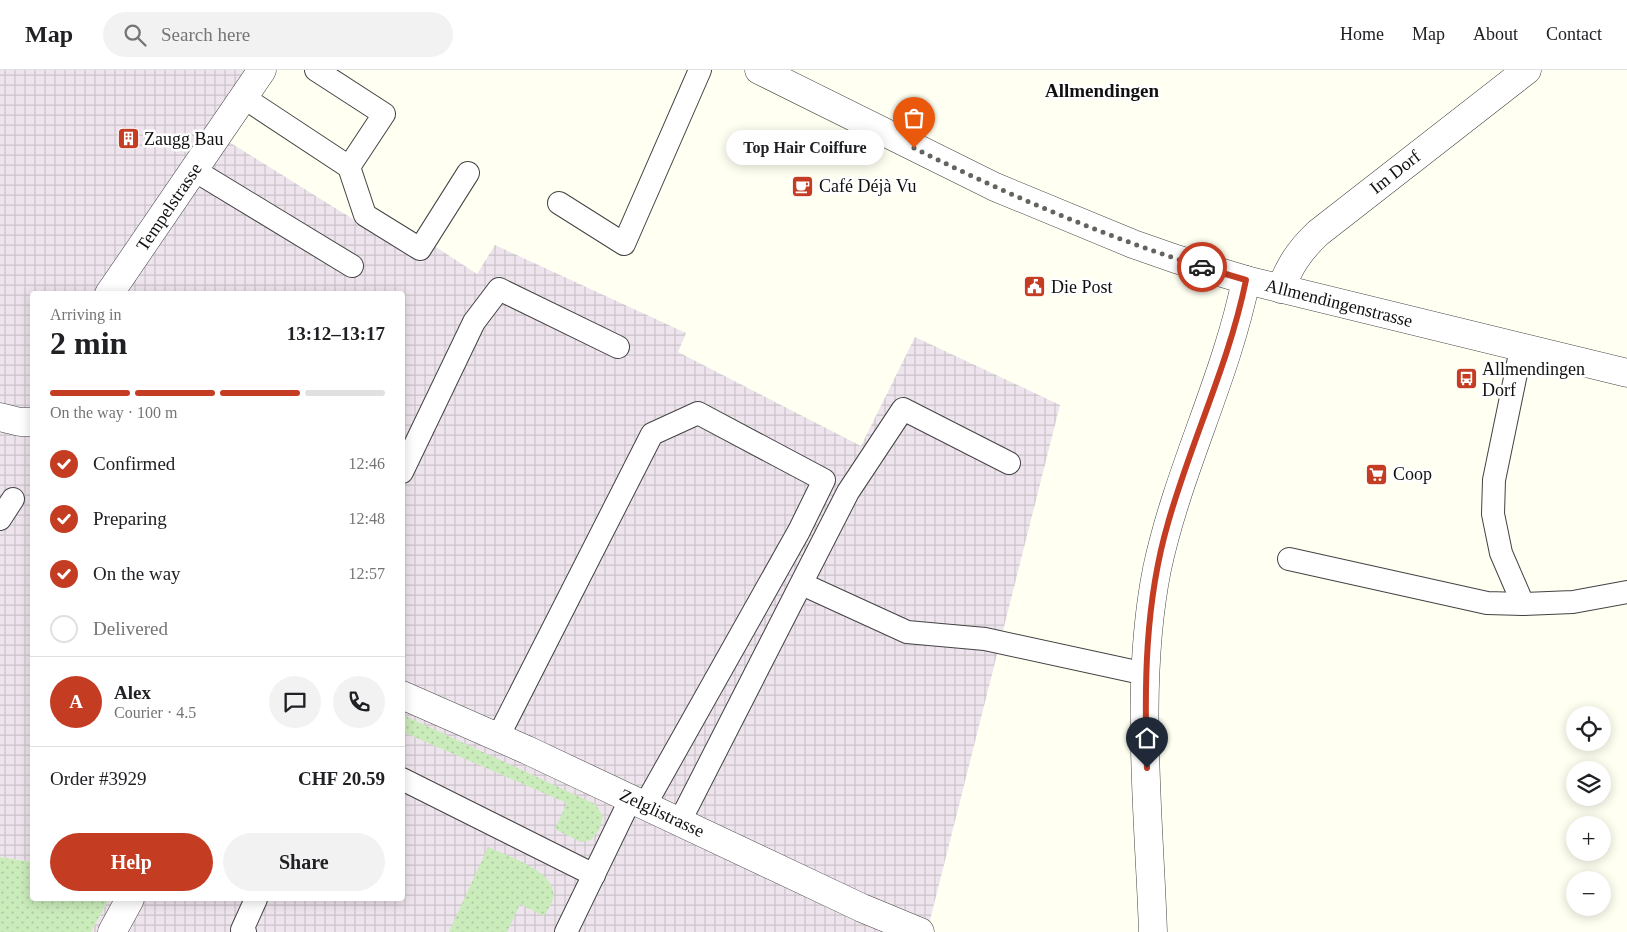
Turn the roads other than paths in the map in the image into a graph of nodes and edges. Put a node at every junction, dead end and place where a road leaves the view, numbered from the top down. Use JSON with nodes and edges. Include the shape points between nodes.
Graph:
{"nodes":[{"id":1,"x":262,"y":70,"type":"edge"},
{"id":2,"x":316,"y":70,"type":"edge"},
{"id":3,"x":700,"y":70,"type":"edge"},
{"id":4,"x":760,"y":70,"type":"edge"},
{"id":5,"x":1527,"y":70,"type":"edge"},
{"id":6,"x":243,"y":98,"type":"junction"},
{"id":7,"x":350,"y":168,"type":"junction"},
{"id":8,"x":194,"y":170,"type":"junction"},
{"id":9,"x":468,"y":172,"type":"dead end"},
{"id":10,"x":559,"y":203,"type":"dead end"},
{"id":11,"x":352,"y":266,"type":"dead end"},
{"id":12,"x":1246,"y":280,"type":"junction"},
{"id":13,"x":1281,"y":289,"type":"junction"},
{"id":14,"x":111,"y":291,"type":"edge"},
{"id":15,"x":618,"y":347,"type":"dead end"},
{"id":16,"x":1521,"y":349,"type":"junction"},
{"id":17,"x":1627,"y":372,"type":"edge"},
{"id":18,"x":0,"y":417,"type":"edge"},
{"id":19,"x":30,"y":422,"type":"edge"},
{"id":20,"x":1009,"y":463,"type":"dead end"},
{"id":21,"x":405,"y":466,"type":"edge"},
{"id":22,"x":13,"y":500,"type":"dead end"},
{"id":23,"x":0,"y":519,"type":"edge"},
{"id":24,"x":1289,"y":559,"type":"dead end"},
{"id":25,"x":802,"y":584,"type":"junction"},
{"id":26,"x":1627,"y":592,"type":"edge"},
{"id":27,"x":1523,"y":604,"type":"junction"},
{"id":28,"x":1146,"y":674,"type":"junction"},
{"id":29,"x":405,"y":696,"type":"edge"},
{"id":30,"x":498,"y":737,"type":"junction"},
{"id":31,"x":405,"y":780,"type":"edge"},
{"id":32,"x":638,"y":802,"type":"junction"},
{"id":33,"x":680,"y":821,"type":"junction"},
{"id":34,"x":594,"y":874,"type":"junction"},
{"id":35,"x":129,"y":901,"type":"edge"},
{"id":36,"x":255,"y":901,"type":"edge"},
{"id":37,"x":112,"y":932,"type":"edge"},
{"id":38,"x":245,"y":932,"type":"edge"},
{"id":39,"x":566,"y":932,"type":"edge"},
{"id":40,"x":920,"y":932,"type":"edge"},
{"id":41,"x":1154,"y":932,"type":"edge"}],
"edges":[{"from":1,"to":6,"type":"street","name":"Tempelstrasse"},
{"from":2,"to":7,"type":"lane","via":[[384,114]]},
{"from":3,"to":10,"type":"lane","via":[[624,244]]},
{"from":4,"to":12,"type":"street","name":"Allmendingenstrasse","via":[[995,187],[1133,244]]},
{"from":5,"to":13,"type":"street","name":"Im Dorf","via":[[1318,233],[1298,254]]},
{"from":6,"to":7,"type":"lane"},
{"from":6,"to":8,"type":"street","name":"Tempelstrasse"},
{"from":7,"to":9,"type":"lane","via":[[365,215],[420,249]]},
{"from":8,"to":11,"type":"lane"},
{"from":8,"to":14,"type":"street","name":"Tempelstrasse"},
{"from":12,"to":13,"type":"street","name":"Allmendingenstrasse"},
{"from":12,"to":28,"type":"street","via":[[1237,319],[1168,523],[1151,612]]},
{"from":13,"to":16,"type":"street","name":"Allmendingenstrasse"},
{"from":15,"to":21,"type":"lane","via":[[500,289],[474,322]]},
{"from":16,"to":17,"type":"street","name":"Allmendingenstrasse"},
{"from":16,"to":27,"type":"lane","via":[[1494,480],[1493,514],[1501,553]]},
{"from":18,"to":19,"type":"street"},
{"from":20,"to":25,"type":"lane","via":[[903,409],[848,492]]},
{"from":22,"to":23,"type":"lane"},
{"from":24,"to":27,"type":"lane","via":[[1487,603]]},
{"from":25,"to":28,"type":"lane","via":[[907,632],[985,639]]},
{"from":25,"to":33,"type":"lane"},
{"from":26,"to":27,"type":"lane","via":[[1573,602]]},
{"from":28,"to":41,"type":"street"},
{"from":29,"to":30,"type":"street","name":"Zelglistrasse"},
{"from":30,"to":32,"type":"street","name":"Zelglistrasse"},
{"from":30,"to":32,"type":"lane","via":[[652,434],[698,413],[824,480],[800,531]]},
{"from":31,"to":34,"type":"lane"},
{"from":32,"to":33,"type":"street","name":"Zelglistrasse"},
{"from":32,"to":34,"type":"lane"},
{"from":33,"to":40,"type":"street","name":"Zelglistrasse","via":[[862,908]]},
{"from":34,"to":39,"type":"lane"},
{"from":35,"to":37,"type":"street"},
{"from":36,"to":38,"type":"lane","via":[[242,930]]}]}
